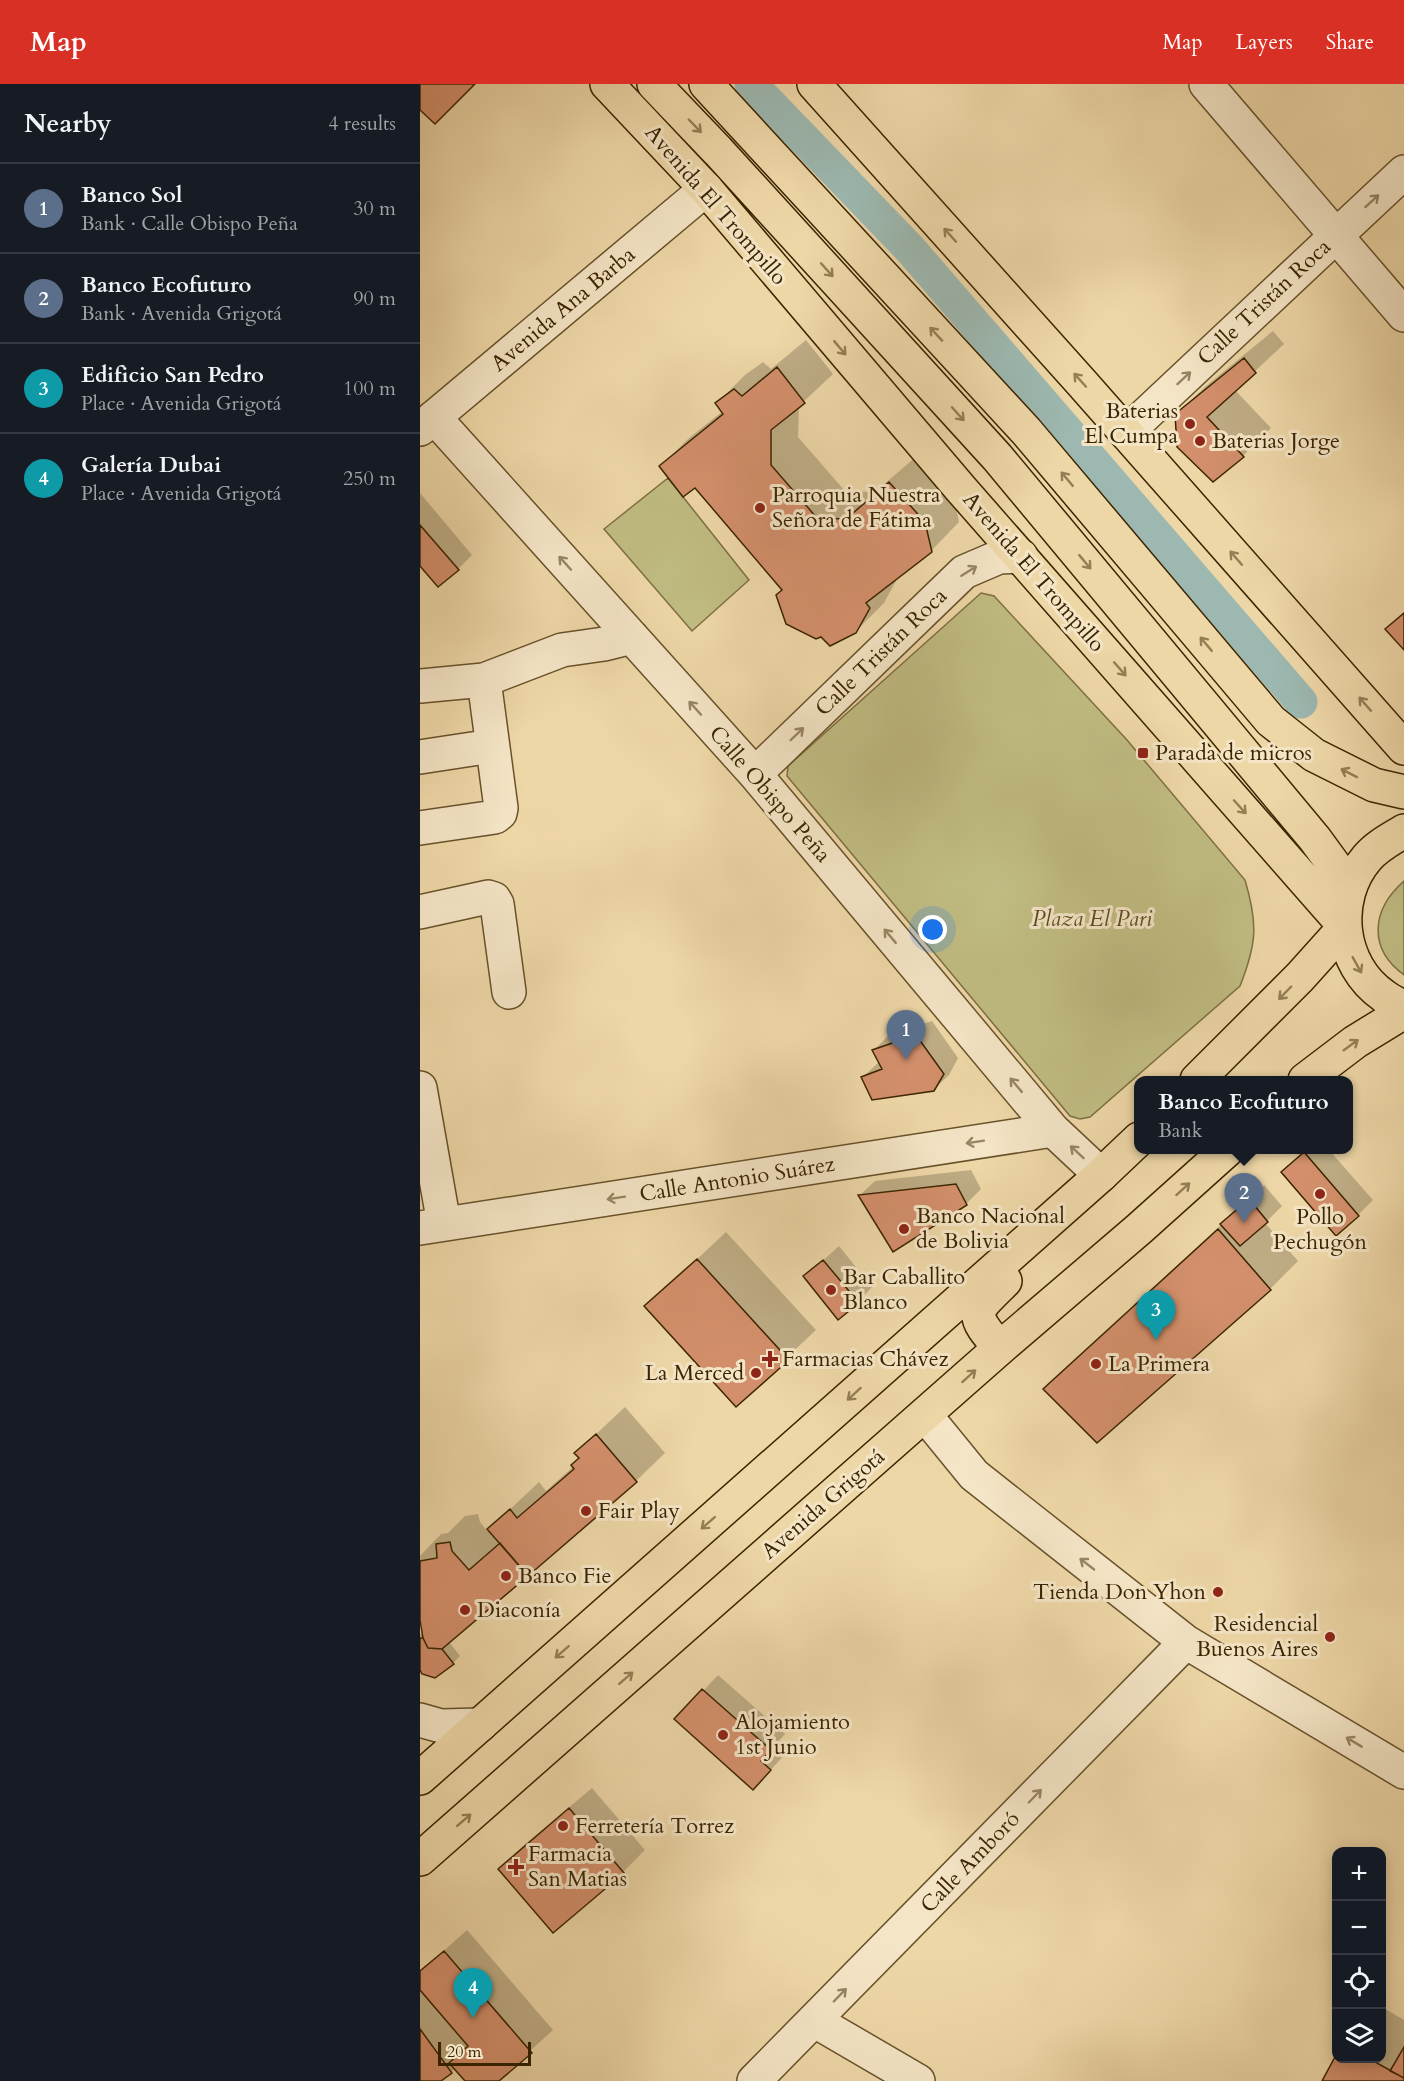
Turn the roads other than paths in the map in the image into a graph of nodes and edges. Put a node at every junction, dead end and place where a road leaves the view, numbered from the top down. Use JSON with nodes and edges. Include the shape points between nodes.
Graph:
{"nodes":[{"id":1,"x":607,"y":84,"type":"edge"},
{"id":2,"x":654,"y":84,"type":"edge"},
{"id":3,"x":706,"y":84,"type":"edge"},
{"id":4,"x":814,"y":84,"type":"edge"},
{"id":5,"x":1206,"y":84,"type":"edge"},
{"id":6,"x":1404,"y":172,"type":"edge"},
{"id":7,"x":706,"y":189,"type":"junction"},
{"id":8,"x":765,"y":203,"type":"junction"},
{"id":9,"x":1335,"y":234,"type":"junction"},
{"id":10,"x":810,"y":312,"type":"junction"},
{"id":11,"x":1404,"y":315,"type":"edge"},
{"id":12,"x":427,"y":423,"type":"edge"},
{"id":13,"x":1126,"y":433,"type":"junction"},
{"id":14,"x":1021,"y":556,"type":"junction"},
{"id":15,"x":632,"y":637,"type":"junction"},
{"id":16,"x":484,"y":680,"type":"junction"},
{"id":17,"x":420,"y":686,"type":"edge"},
{"id":18,"x":492,"y":746,"type":"junction"},
{"id":19,"x":1404,"y":748,"type":"edge"},
{"id":20,"x":420,"y":757,"type":"edge"},
{"id":21,"x":755,"y":774,"type":"junction"},
{"id":22,"x":1404,"y":792,"type":"edge"},
{"id":23,"x":420,"y":828,"type":"edge"},
{"id":24,"x":1404,"y":831,"type":"edge"},
{"id":25,"x":1350,"y":887,"type":"junction"},
{"id":26,"x":420,"y":912,"type":"edge"},
{"id":27,"x":1344,"y":926,"type":"junction"},
{"id":28,"x":509,"y":992,"type":"dead end"},
{"id":29,"x":1404,"y":1009,"type":"edge"},
{"id":30,"x":1201,"y":1076,"type":"edge"},
{"id":31,"x":1310,"y":1076,"type":"edge"},
{"id":32,"x":420,"y":1088,"type":"edge"},
{"id":33,"x":1053,"y":1130,"type":"junction"},
{"id":34,"x":1221,"y":1154,"type":"edge"},
{"id":35,"x":1122,"y":1156,"type":"edge"},
{"id":36,"x":432,"y":1226,"type":"edge"},
{"id":37,"x":1000,"y":1348,"type":"junction"},
{"id":38,"x":925,"y":1415,"type":"junction"},
{"id":39,"x":1186,"y":1642,"type":"junction"},
{"id":40,"x":420,"y":1720,"type":"edge"},
{"id":41,"x":480,"y":1725,"type":"junction"},
{"id":42,"x":1404,"y":1772,"type":"edge"},
{"id":43,"x":420,"y":1778,"type":"edge"},
{"id":44,"x":420,"y":1859,"type":"edge"},
{"id":45,"x":815,"y":2021,"type":"junction"},
{"id":46,"x":754,"y":2081,"type":"edge"},
{"id":47,"x":918,"y":2081,"type":"edge"}],
"edges":[{"from":1,"to":7,"type":"main road","name":"Avenida El Trompillo"},
{"from":2,"to":8,"type":"main road","name":"Avenida El Trompillo","one_way":true},
{"from":22,"to":3,"type":"main road","one_way":true,"via":[[1374,785],[1314,754],[1271,721],[1026,431]]},
{"from":13,"to":4,"type":"main road","one_way":true},
{"from":5,"to":9,"type":"street"},
{"from":9,"to":6,"type":"street","name":"Calle Tristán Roca","one_way":true},
{"from":7,"to":10,"type":"main road","name":"Avenida El Trompillo"},
{"from":7,"to":12,"type":"street","name":"Avenida Ana Barba"},
{"from":8,"to":10,"type":"main road"},
{"from":8,"to":25,"type":"main road","name":"Avenida El Trompillo","one_way":true,"via":[[997,457],[1308,830]]},
{"from":9,"to":11,"type":"street"},
{"from":13,"to":9,"type":"street","name":"Calle Tristán Roca","one_way":true},
{"from":10,"to":14,"type":"main road","name":"Avenida El Trompillo","one_way":true},
{"from":15,"to":12,"type":"street","name":"Calle Obispo Peña","one_way":true},
{"from":19,"to":13,"type":"main road","one_way":true},
{"from":21,"to":14,"type":"street","name":"Calle Tristán Roca","one_way":true,"via":[[964,572],[999,557]]},
{"from":14,"to":27,"type":"main road","name":"Avenida El Trompillo","one_way":true},
{"from":15,"to":16,"type":"street","via":[[562,650]]},
{"from":21,"to":15,"type":"street","name":"Calle Obispo Peña","one_way":true},
{"from":16,"to":17,"type":"street"},
{"from":16,"to":18,"type":"street"},
{"from":18,"to":20,"type":"street"},
{"from":18,"to":23,"type":"street","via":[[500,813],[495,817]]},
{"from":33,"to":21,"type":"street","name":"Calle Obispo Peña","one_way":true},
{"from":24,"to":25,"type":"main road","via":[[1367,857]]},
{"from":25,"to":27,"type":"main road"},
{"from":26,"to":28,"type":"street","via":[[494,898]]},
{"from":27,"to":29,"type":"main road","one_way":true,"via":[[1351,954],[1364,977]]},
{"from":27,"to":30,"type":"main road","one_way":true,"via":[[1293,985]]},
{"from":31,"to":29,"type":"main road","one_way":true},
{"from":32,"to":36,"type":"street"},
{"from":35,"to":33,"type":"street","name":"Calle Obispo Peña","one_way":true},
{"from":33,"to":36,"type":"street","name":"Calle Antonio Suárez","one_way":true},
{"from":37,"to":34,"type":"main road","name":"Avenida Grigotá","one_way":true},
{"from":35,"to":37,"type":"main road","via":[[1100,1190],[981,1304],[978,1317],[982,1328]]},
{"from":35,"to":41,"type":"main road","one_way":true},
{"from":38,"to":37,"type":"main road","name":"Avenida Grigotá","one_way":true},
{"from":39,"to":38,"type":"street","one_way":true,"via":[[974,1474]]},
{"from":44,"to":38,"type":"main road","name":"Avenida Grigotá","one_way":true},
{"from":42,"to":39,"type":"street","one_way":true},
{"from":45,"to":39,"type":"street","name":"Calle Amboró","one_way":true},
{"from":40,"to":41,"type":"street","via":[[441,1726]]},
{"from":41,"to":43,"type":"main road"},
{"from":45,"to":46,"type":"street","name":"Calle Amboró"},
{"from":45,"to":47,"type":"street"}]}
